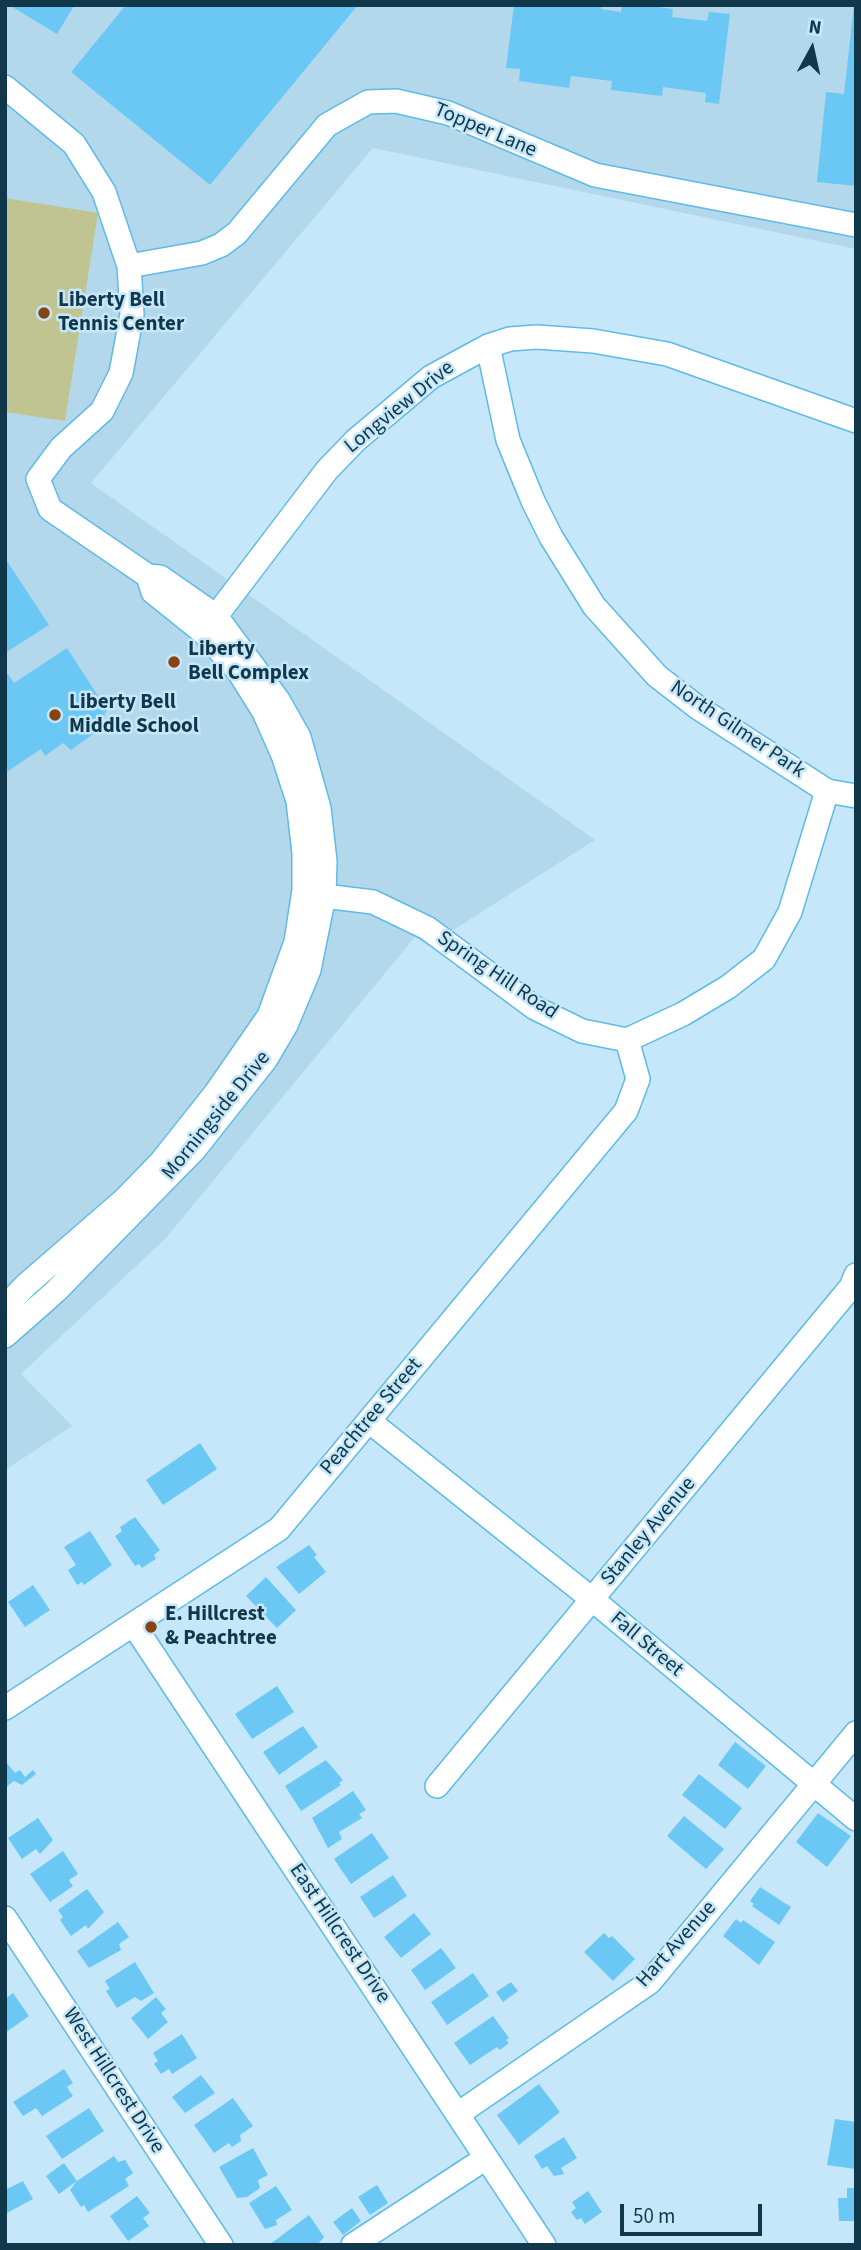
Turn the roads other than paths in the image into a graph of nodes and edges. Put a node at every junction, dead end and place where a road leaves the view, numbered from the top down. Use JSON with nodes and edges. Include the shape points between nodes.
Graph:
{"nodes":[{"id":1,"x":5,"y":87,"type":"edge"},
{"id":2,"x":856,"y":225,"type":"edge"},
{"id":3,"x":129,"y":266,"type":"junction"},
{"id":4,"x":488,"y":346,"type":"junction"},
{"id":5,"x":856,"y":421,"type":"edge"},
{"id":6,"x":210,"y":624,"type":"junction"},
{"id":7,"x":827,"y":791,"type":"junction"},
{"id":8,"x":856,"y":796,"type":"edge"},
{"id":9,"x":324,"y":896,"type":"junction"},
{"id":10,"x":627,"y":1040,"type":"junction"},
{"id":11,"x":856,"y":1275,"type":"edge"},
{"id":12,"x":5,"y":1307,"type":"edge"},
{"id":13,"x":5,"y":1336,"type":"edge"},
{"id":14,"x":369,"y":1421,"type":"junction"},
{"id":15,"x":593,"y":1600,"type":"junction"},
{"id":16,"x":133,"y":1624,"type":"junction"},
{"id":17,"x":5,"y":1707,"type":"edge"},
{"id":18,"x":856,"y":1732,"type":"edge"},
{"id":19,"x":437,"y":1786,"type":"dead end"},
{"id":20,"x":813,"y":1786,"type":"junction"},
{"id":21,"x":856,"y":1819,"type":"edge"},
{"id":22,"x":5,"y":1918,"type":"edge"},
{"id":23,"x":458,"y":2114,"type":"junction"},
{"id":24,"x":486,"y":2158,"type":"junction"},
{"id":25,"x":221,"y":2245,"type":"edge"},
{"id":26,"x":353,"y":2245,"type":"edge"},
{"id":27,"x":544,"y":2245,"type":"edge"}],
"edges":[{"from":1,"to":3,"type":"street","via":[[74,144],[104,192]]},
{"from":2,"to":3,"type":"street","name":"Topper Lane","via":[[595,176],[448,113],[396,100],[368,102],[327,125],[244,225],[221,245],[202,253]]},
{"from":3,"to":6,"type":"street","via":[[132,314],[121,373],[102,411],[61,448],[38,479],[50,509],[148,576],[160,577]]},
{"from":4,"to":5,"type":"street","name":"Longview Drive","via":[[537,337],[667,354]]},
{"from":4,"to":6,"type":"street","name":"Longview Drive","via":[[431,377],[356,440],[327,470]]},
{"from":4,"to":7,"type":"street","name":"North Gilmer Park","via":[[509,439],[533,502],[594,606],[657,676]]},
{"from":6,"to":9,"type":"street","name":"Morningside Drive","via":[[278,700],[299,737],[319,808]]},
{"from":6,"to":12,"type":"street","name":"Morningside Drive","via":[[264,712],[298,801],[304,890],[290,964],[254,1040],[161,1162]]},
{"from":7,"to":8,"type":"street","name":"North Gilmer Park"},
{"from":7,"to":10,"type":"street","via":[[790,912],[764,959],[683,1014]]},
{"from":9,"to":10,"type":"street","name":"Spring Hill Road","via":[[373,902],[427,928],[535,1008],[582,1031]]},
{"from":9,"to":13,"type":"street","name":"Morningside Drive","via":[[309,970],[286,1025],[259,1069],[180,1166]]},
{"from":10,"to":14,"type":"street","name":"Peachtree Street","via":[[638,1079],[626,1111]]},
{"from":11,"to":15,"type":"street","name":"Stanley Avenue","via":[[851,1287]]},
{"from":14,"to":15,"type":"street","name":"Fall Street"},
{"from":14,"to":16,"type":"street","name":"Peachtree Street","via":[[279,1529]]},
{"from":15,"to":19,"type":"street","name":"Stanley Avenue"},
{"from":15,"to":20,"type":"street","name":"Fall Street"},
{"from":16,"to":17,"type":"street","name":"Peachtree Street"},
{"from":16,"to":23,"type":"street","name":"East Hillcrest Drive"},
{"from":18,"to":20,"type":"street","name":"Hart Avenue"},
{"from":20,"to":21,"type":"street","name":"Fall Street"},
{"from":20,"to":23,"type":"street","name":"Hart Avenue","via":[[650,1982]]},
{"from":22,"to":25,"type":"street","name":"West Hillcrest Drive"},
{"from":23,"to":24,"type":"street","name":"East Hillcrest Drive"},
{"from":24,"to":26,"type":"street"},
{"from":24,"to":27,"type":"street","name":"East Hillcrest Drive"}]}
